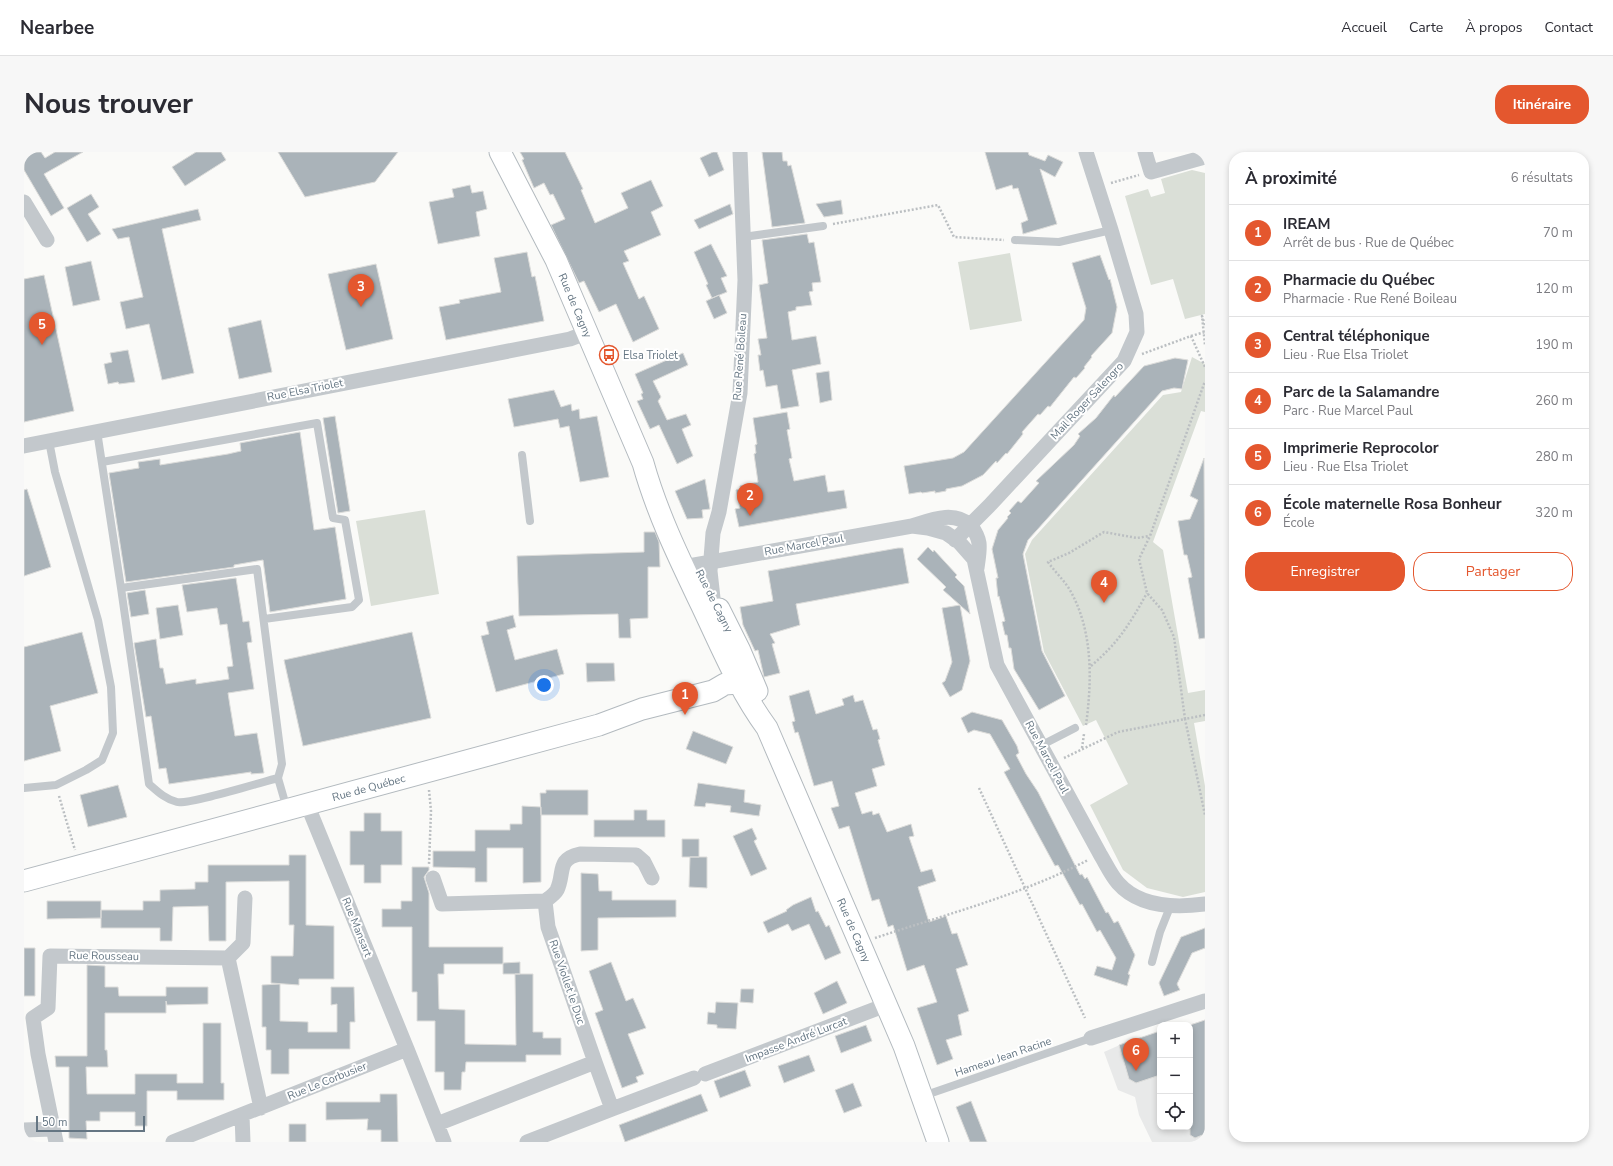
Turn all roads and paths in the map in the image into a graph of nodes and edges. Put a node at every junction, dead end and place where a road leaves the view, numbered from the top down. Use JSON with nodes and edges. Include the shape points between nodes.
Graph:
{"nodes":[{"id":1,"x":500,"y":152,"type":"edge"},
{"id":2,"x":740,"y":152,"type":"edge"},
{"id":3,"x":1086,"y":152,"type":"edge"},
{"id":4,"x":1145,"y":152,"type":"edge"},
{"id":5,"x":1183,"y":157,"type":"edge"},
{"id":6,"x":1205,"y":157,"type":"edge"},
{"id":7,"x":1151,"y":172,"type":"junction"},
{"id":8,"x":1120,"y":180,"type":"dead end"},
{"id":9,"x":24,"y":202,"type":"edge"},
{"id":10,"x":823,"y":226,"type":"joint"},
{"id":11,"x":1111,"y":230,"type":"junction"},
{"id":12,"x":743,"y":236,"type":"junction"},
{"id":13,"x":47,"y":240,"type":"dead end"},
{"id":14,"x":1015,"y":240,"type":"joint"},
{"id":15,"x":1205,"y":325,"type":"edge"},
{"id":16,"x":1204,"y":332,"type":"edge"},
{"id":17,"x":586,"y":333,"type":"junction"},
{"id":18,"x":1191,"y":336,"type":"junction"},
{"id":19,"x":1205,"y":345,"type":"edge"},
{"id":20,"x":1124,"y":361,"type":"junction"},
{"id":21,"x":1205,"y":367,"type":"edge"},
{"id":22,"x":1205,"y":381,"type":"edge"},
{"id":23,"x":97,"y":431,"type":"junction"},
{"id":24,"x":49,"y":440,"type":"junction"},
{"id":25,"x":24,"y":446,"type":"edge"},
{"id":26,"x":522,"y":455,"type":"dead end"},
{"id":27,"x":102,"y":462,"type":"junction"},
{"id":28,"x":530,"y":521,"type":"dead end"},
{"id":29,"x":969,"y":525,"type":"junction"},
{"id":30,"x":912,"y":526,"type":"junction"},
{"id":31,"x":1150,"y":536,"type":"junction"},
{"id":32,"x":955,"y":540,"type":"junction"},
{"id":33,"x":696,"y":563,"type":"junction"},
{"id":34,"x":977,"y":569,"type":"junction"},
{"id":35,"x":121,"y":588,"type":"junction"},
{"id":36,"x":1147,"y":593,"type":"junction"},
{"id":37,"x":264,"y":619,"type":"junction"},
{"id":38,"x":740,"y":651,"type":"junction"},
{"id":39,"x":1090,"y":666,"type":"junction"},
{"id":40,"x":727,"y":682,"type":"junction"},
{"id":41,"x":758,"y":692,"type":"junction"},
{"id":42,"x":1205,"y":715,"type":"edge"},
{"id":43,"x":1185,"y":719,"type":"junction"},
{"id":44,"x":762,"y":721,"type":"junction"},
{"id":45,"x":1086,"y":726,"type":"dead end"},
{"id":46,"x":1075,"y":728,"type":"dead end"},
{"id":47,"x":1084,"y":733,"type":"dead end"},
{"id":48,"x":1040,"y":746,"type":"junction"},
{"id":49,"x":1082,"y":749,"type":"junction"},
{"id":50,"x":1051,"y":766,"type":"junction"},
{"id":51,"x":420,"y":774,"type":"junction"},
{"id":52,"x":278,"y":778,"type":"junction"},
{"id":53,"x":56,"y":785,"type":"junction"},
{"id":54,"x":24,"y":788,"type":"edge"},
{"id":55,"x":979,"y":788,"type":"dead end"},
{"id":56,"x":307,"y":804,"type":"junction"},
{"id":57,"x":287,"y":810,"type":"junction"},
{"id":58,"x":1205,"y":815,"type":"edge"},
{"id":59,"x":1100,"y":854,"type":"junction"},
{"id":60,"x":79,"y":866,"type":"junction"},
{"id":61,"x":433,"y":878,"type":"joint"},
{"id":62,"x":652,"y":878,"type":"dead end"},
{"id":63,"x":24,"y":881,"type":"edge"},
{"id":64,"x":1024,"y":889,"type":"junction"},
{"id":65,"x":245,"y":898,"type":"dead end"},
{"id":66,"x":545,"y":901,"type":"junction"},
{"id":67,"x":1205,"y":904,"type":"edge"},
{"id":68,"x":1170,"y":907,"type":"junction"},
{"id":69,"x":860,"y":943,"type":"junction"},
{"id":70,"x":228,"y":958,"type":"junction"},
{"id":71,"x":1152,"y":962,"type":"dead end"},
{"id":72,"x":1205,"y":1002,"type":"edge"},
{"id":73,"x":886,"y":1005,"type":"junction"},
{"id":74,"x":29,"y":1018,"type":"edge"},
{"id":75,"x":1085,"y":1018,"type":"dead end"},
{"id":76,"x":1091,"y":1038,"type":"joint"},
{"id":77,"x":406,"y":1049,"type":"junction"},
{"id":78,"x":594,"y":1062,"type":"junction"},
{"id":79,"x":922,"y":1097,"type":"junction"},
{"id":80,"x":261,"y":1108,"type":"junction"},
{"id":81,"x":612,"y":1108,"type":"junction"},
{"id":82,"x":242,"y":1115,"type":"junction"},
{"id":83,"x":437,"y":1124,"type":"junction"},
{"id":84,"x":24,"y":1130,"type":"edge"},
{"id":85,"x":54,"y":1135,"type":"edge"},
{"id":86,"x":173,"y":1142,"type":"edge"},
{"id":87,"x":243,"y":1142,"type":"edge"},
{"id":88,"x":444,"y":1142,"type":"edge"},
{"id":89,"x":528,"y":1142,"type":"edge"},
{"id":90,"x":938,"y":1142,"type":"edge"}],
"edges":[{"from":1,"to":17,"type":"main road","name":"Rue de Cagny","via":[[556,260]]},
{"from":2,"to":12,"type":"street","name":"Rue René Boileau"},
{"from":3,"to":11,"type":"street","name":"Mail Roger Salengro"},
{"from":4,"to":7,"type":"street"},
{"from":5,"to":6,"type":"street"},
{"from":5,"to":7,"type":"street"},
{"from":7,"to":8,"type":"path"},
{"from":9,"to":13,"type":"street"},
{"from":10,"to":12,"type":"lane"},
{"from":10,"to":14,"type":"path","via":[[938,205],[954,237]]},
{"from":11,"to":14,"type":"lane","via":[[1059,242]]},
{"from":11,"to":20,"type":"street","name":"Mail Roger Salengro","via":[[1136,314],[1137,332]]},
{"from":12,"to":33,"type":"street","name":"Rue René Boileau","via":[[740,393],[719,512],[713,533]]},
{"from":15,"to":16,"type":"path","via":[[1202,316]]},
{"from":16,"to":18,"type":"path"},
{"from":16,"to":19,"type":"path"},
{"from":17,"to":23,"type":"street","name":"Rue Elsa Triolet","via":[[570,339]]},
{"from":17,"to":33,"type":"main road","name":"Rue de Cagny","via":[[643,463],[660,490]]},
{"from":18,"to":20,"type":"path"},
{"from":18,"to":21,"type":"path"},
{"from":20,"to":29,"type":"street","name":"Mail Roger Salengro"},
{"from":22,"to":31,"type":"path"},
{"from":23,"to":24,"type":"street","name":"Rue Elsa Triolet"},
{"from":23,"to":27,"type":"lane"},
{"from":24,"to":25,"type":"street","name":"Rue Elsa Triolet"},
{"from":24,"to":53,"type":"lane","via":[[55,472],[98,620],[112,687],[113,733],[102,760]]},
{"from":26,"to":28,"type":"lane"},
{"from":27,"to":35,"type":"lane"},
{"from":27,"to":37,"type":"lane","via":[[317,423],[333,518],[345,520],[359,600],[352,607]]},
{"from":29,"to":30,"type":"street","name":"Rue Marcel Paul","via":[[961,518],[948,517]]},
{"from":29,"to":32,"type":"street","name":"Mail Roger Salengro"},
{"from":29,"to":34,"type":"street","name":"Rue Marcel Paul","via":[[979,542]]},
{"from":30,"to":32,"type":"street","name":"Rue Marcel Paul","via":[[928,528]]},
{"from":30,"to":33,"type":"street","name":"Rue Marcel Paul"},
{"from":31,"to":36,"type":"path","via":[[1139,559]]},
{"from":31,"to":39,"type":"path","via":[[1138,538],[1104,532],[1048,562],[1070,591],[1080,613]]},
{"from":32,"to":34,"type":"street","name":"Rue Marcel Paul","via":[[974,559]]},
{"from":33,"to":38,"type":"main road","name":"Rue de Cagny"},
{"from":33,"to":40,"type":"main road","name":"Rue de Cagny"},
{"from":34,"to":48,"type":"street","name":"Rue Marcel Paul","via":[[997,665]]},
{"from":35,"to":37,"type":"lane","via":[[257,569]]},
{"from":35,"to":52,"type":"lane","via":[[149,784],[161,795],[178,803]]},
{"from":36,"to":39,"type":"path","via":[[1127,629],[1110,650]]},
{"from":36,"to":43,"type":"path","via":[[1162,610],[1174,637]]},
{"from":37,"to":52,"type":"lane","via":[[282,764]]},
{"from":38,"to":40,"type":"main road"},
{"from":38,"to":41,"type":"main road","name":"Rue de Cagny"},
{"from":39,"to":45,"type":"path"},
{"from":40,"to":41,"type":"main road","via":[[748,685]]},
{"from":40,"to":44,"type":"main road","via":[[734,698]]},
{"from":40,"to":51,"type":"main road","name":"Rue de Québec","via":[[599,725]]},
{"from":41,"to":44,"type":"main road","name":"Rue de Cagny"},
{"from":42,"to":43,"type":"path"},
{"from":43,"to":49,"type":"path","via":[[1118,732]]},
{"from":43,"to":58,"type":"path"},
{"from":44,"to":69,"type":"main road","name":"Rue de Cagny"},
{"from":46,"to":48,"type":"lane"},
{"from":47,"to":49,"type":"path"},
{"from":48,"to":50,"type":"street","name":"Rue Marcel Paul"},
{"from":49,"to":50,"type":"path"},
{"from":50,"to":59,"type":"street","name":"Rue Marcel Paul"},
{"from":51,"to":56,"type":"main road","name":"Rue de Québec"},
{"from":51,"to":61,"type":"path","via":[[428,787],[431,811],[429,866]]},
{"from":52,"to":57,"type":"lane"},
{"from":53,"to":54,"type":"lane"},
{"from":53,"to":60,"type":"path"},
{"from":55,"to":64,"type":"path"},
{"from":56,"to":57,"type":"main road","name":"Rue de Québec"},
{"from":56,"to":77,"type":"street","name":"Rue Mansart"},
{"from":57,"to":60,"type":"main road","name":"Rue de Québec"},
{"from":59,"to":64,"type":"path"},
{"from":59,"to":68,"type":"street","name":"Rue Marcel Paul","via":[[1119,884],[1134,895],[1157,905]]},
{"from":60,"to":63,"type":"main road","name":"Rue de Québec"},
{"from":61,"to":66,"type":"street","via":[[442,904]]},
{"from":62,"to":66,"type":"street","via":[[644,862],[636,855],[580,854],[564,861],[557,891]]},
{"from":64,"to":69,"type":"path"},
{"from":64,"to":75,"type":"path"},
{"from":65,"to":70,"type":"street","via":[[243,944]]},
{"from":66,"to":78,"type":"street","name":"Rue Viollet le Duc","via":[[548,927]]},
{"from":67,"to":68,"type":"street","name":"Rue Marcel Paul"},
{"from":68,"to":71,"type":"lane"},
{"from":69,"to":73,"type":"main road","name":"Rue de Cagny"},
{"from":70,"to":74,"type":"street","name":"Rue Rousseau","via":[[50,956],[48,1008]]},
{"from":70,"to":80,"type":"street"},
{"from":72,"to":76,"type":"street"},
{"from":73,"to":79,"type":"main road","name":"Rue de Cagny"},
{"from":73,"to":81,"type":"street","name":"Impasse André Lurcat"},
{"from":74,"to":85,"type":"street","name":"Rue Rousseau"},
{"from":76,"to":79,"type":"lane","name":"Hameau Jean Racine"},
{"from":77,"to":80,"type":"street","name":"Rue Le Corbusier"},
{"from":77,"to":83,"type":"street"},
{"from":78,"to":81,"type":"street"},
{"from":78,"to":83,"type":"street"},
{"from":79,"to":90,"type":"main road","name":"Rue de Cagny"},
{"from":80,"to":82,"type":"street","name":"Rue Le Corbusier"},
{"from":81,"to":89,"type":"street"},
{"from":82,"to":86,"type":"street","name":"Rue Le Corbusier"},
{"from":82,"to":87,"type":"street"},
{"from":83,"to":88,"type":"street"},
{"from":84,"to":85,"type":"street","name":"Rue Rousseau"}]}
